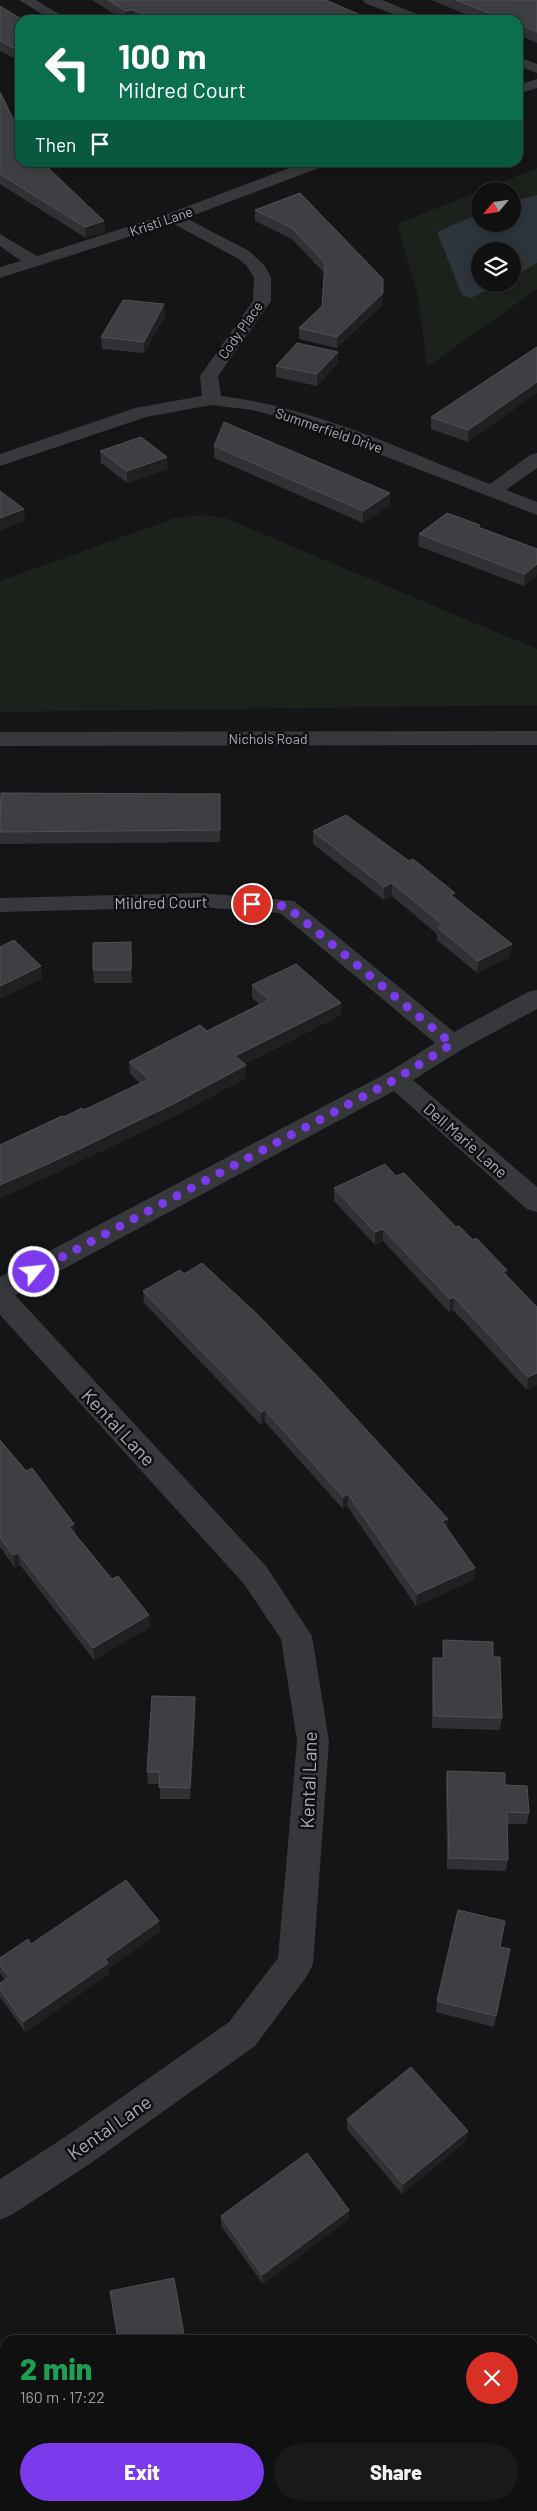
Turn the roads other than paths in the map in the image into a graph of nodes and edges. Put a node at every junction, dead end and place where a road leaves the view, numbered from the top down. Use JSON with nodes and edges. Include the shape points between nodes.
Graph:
{"nodes":[{"id":1,"x":26,"y":0,"type":"edge"},
{"id":2,"x":370,"y":0,"type":"edge"},
{"id":3,"x":53,"y":15,"type":"edge"},
{"id":4,"x":407,"y":15,"type":"edge"},
{"id":5,"x":523,"y":63,"type":"edge"},
{"id":6,"x":537,"y":69,"type":"edge"},
{"id":7,"x":537,"y":83,"type":"edge"},
{"id":8,"x":523,"y":88,"type":"edge"},
{"id":9,"x":308,"y":167,"type":"edge"},
{"id":10,"x":173,"y":217,"type":"junction"},
{"id":11,"x":0,"y":239,"type":"edge"},
{"id":12,"x":35,"y":262,"type":"junction"},
{"id":13,"x":0,"y":273,"type":"edge"},
{"id":14,"x":212,"y":400,"type":"junction"},
{"id":15,"x":537,"y":459,"type":"edge"},
{"id":16,"x":0,"y":460,"type":"edge"},
{"id":17,"x":493,"y":491,"type":"junction"},
{"id":18,"x":537,"y":508,"type":"edge"},
{"id":19,"x":537,"y":738,"type":"edge"},
{"id":20,"x":0,"y":739,"type":"edge"},
{"id":21,"x":0,"y":905,"type":"edge"},
{"id":22,"x":537,"y":998,"type":"edge"},
{"id":23,"x":452,"y":1044,"type":"junction"},
{"id":24,"x":396,"y":1079,"type":"junction"},
{"id":25,"x":537,"y":1202,"type":"edge"},
{"id":26,"x":0,"y":1290,"type":"edge"},
{"id":27,"x":0,"y":1297,"type":"edge"},
{"id":28,"x":0,"y":2201,"type":"edge"}],
"edges":[{"from":1,"to":3,"type":"street"},
{"from":2,"to":4,"type":"street"},
{"from":5,"to":6,"type":"street"},
{"from":7,"to":8,"type":"street"},
{"from":9,"to":10,"type":"street","name":"Kristi Lane"},
{"from":10,"to":12,"type":"street","name":"Kristi Lane"},
{"from":10,"to":14,"type":"street","name":"Cody Place","via":[[245,256],[259,270],[264,286],[262,301],[209,376]]},
{"from":11,"to":12,"type":"street"},
{"from":12,"to":13,"type":"street","name":"Kristi Lane"},
{"from":14,"to":16,"type":"street","name":"Summerfield Drive","via":[[142,412]]},
{"from":14,"to":17,"type":"street","name":"Summerfield Drive","via":[[252,405],[300,417]]},
{"from":15,"to":17,"type":"street"},
{"from":17,"to":18,"type":"street","name":"Summerfield Drive"},
{"from":19,"to":20,"type":"street","name":"Nichols Road"},
{"from":21,"to":23,"type":"street","name":"Mildred Court","via":[[200,900],[286,906]]},
{"from":22,"to":23,"type":"street"},
{"from":23,"to":24,"type":"street"},
{"from":24,"to":25,"type":"street","name":"Dell Marie Lane"},
{"from":24,"to":26,"type":"street"},
{"from":27,"to":28,"type":"street","name":"Kental Lane","via":[[255,1575],[296,1636],[313,1741],[295,1964],[242,2034]]}]}
